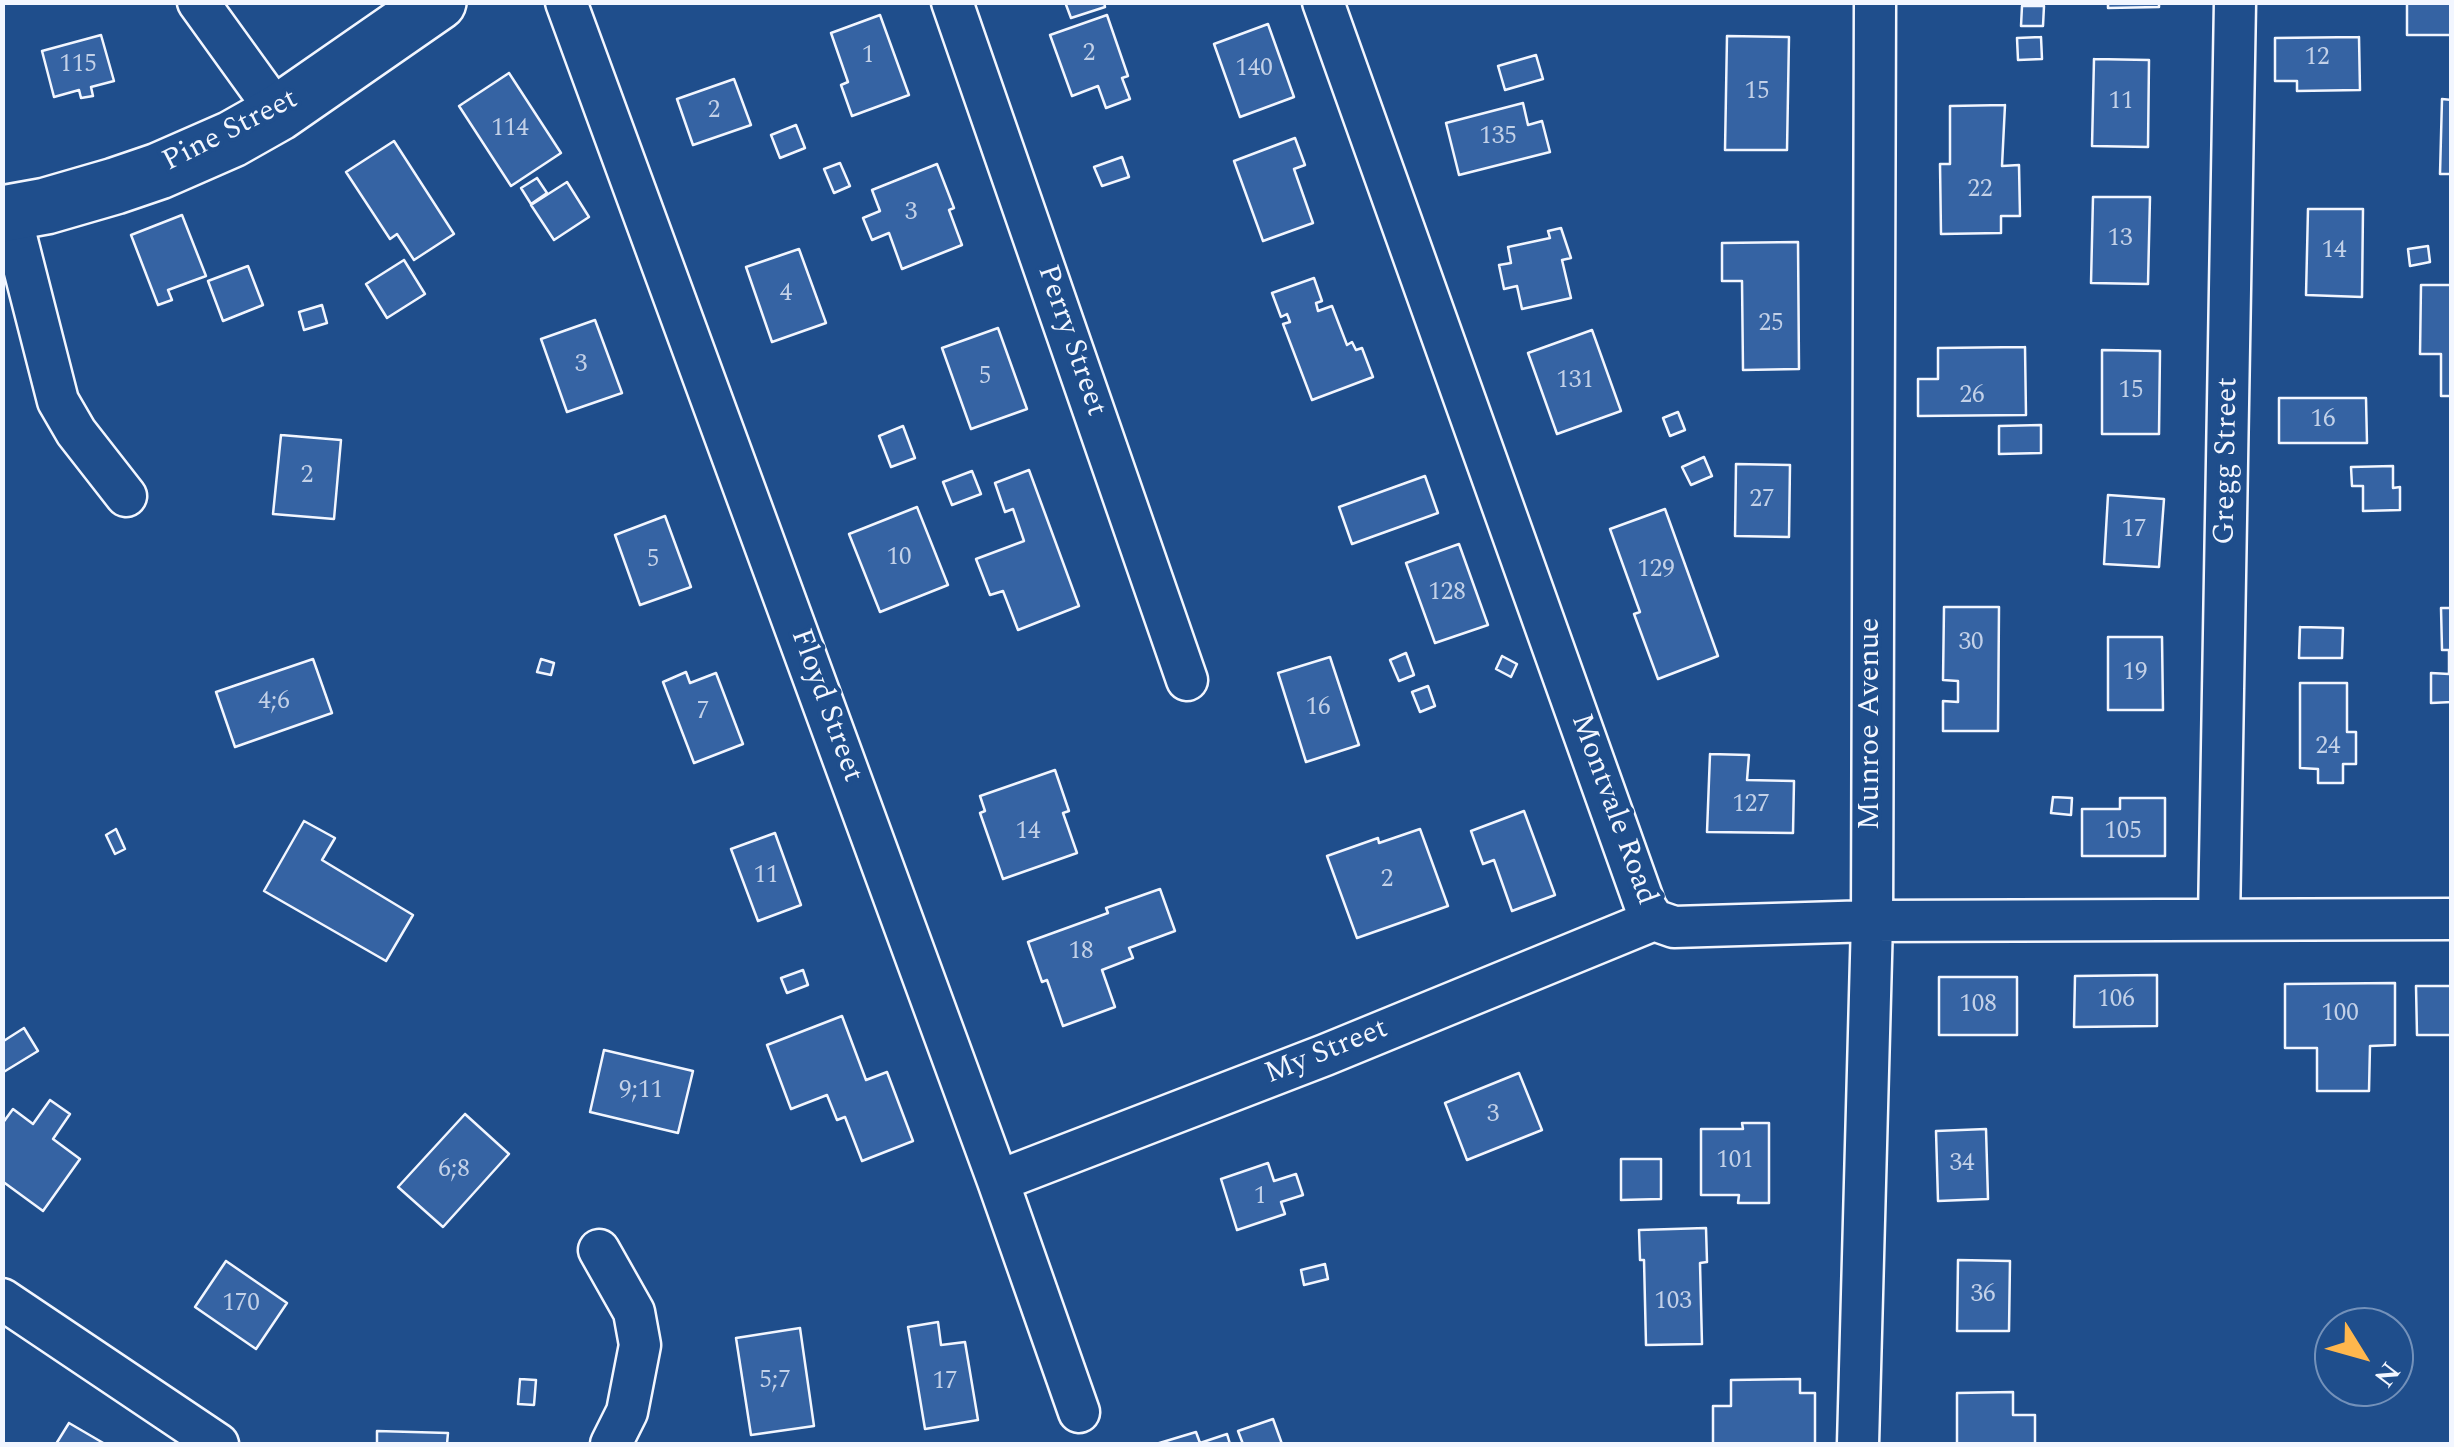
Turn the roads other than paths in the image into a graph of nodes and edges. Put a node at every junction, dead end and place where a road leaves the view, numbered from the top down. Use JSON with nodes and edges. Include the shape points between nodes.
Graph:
{"nodes":[{"id":1,"x":198,"y":2,"type":"edge"},
{"id":2,"x":438,"y":2,"type":"edge"},
{"id":3,"x":566,"y":2,"type":"edge"},
{"id":4,"x":952,"y":2,"type":"edge"},
{"id":5,"x":1323,"y":2,"type":"edge"},
{"id":6,"x":1875,"y":2,"type":"edge"},
{"id":7,"x":2235,"y":2,"type":"edge"},
{"id":8,"x":278,"y":113,"type":"junction"},
{"id":9,"x":6,"y":214,"type":"edge"},
{"id":10,"x":126,"y":496,"type":"dead end"},
{"id":11,"x":1187,"y":680,"type":"dead end"},
{"id":12,"x":2452,"y":919,"type":"edge"},
{"id":13,"x":1654,"y":920,"type":"junction"},
{"id":14,"x":2219,"y":920,"type":"junction"},
{"id":15,"x":1872,"y":921,"type":"junction"},
{"id":16,"x":998,"y":1181,"type":"junction"},
{"id":17,"x":599,"y":1250,"type":"dead end"},
{"id":18,"x":2,"y":1299,"type":"edge"},
{"id":19,"x":1078,"y":1412,"type":"dead end"},
{"id":20,"x":218,"y":1444,"type":"edge"},
{"id":21,"x":611,"y":1444,"type":"edge"},
{"id":22,"x":1858,"y":1444,"type":"edge"}],
"edges":[{"from":1,"to":8,"type":"street"},
{"from":2,"to":8,"type":"street","name":"Pine Street"},
{"from":3,"to":16,"type":"street","name":"Floyd Street"},
{"from":4,"to":11,"type":"street","name":"Perry Street"},
{"from":5,"to":13,"type":"street","name":"Montvale Road"},
{"from":6,"to":15,"type":"street","name":"Munroe Avenue"},
{"from":7,"to":14,"type":"street","name":"Gregg Street"},
{"from":8,"to":9,"type":"street","name":"Pine Street","via":[[158,171]]},
{"from":9,"to":10,"type":"street","via":[[58,400]]},
{"from":12,"to":14,"type":"street","name":"Montvale Road"},
{"from":13,"to":15,"type":"street","name":"Montvale Road","via":[[1674,927]]},
{"from":13,"to":16,"type":"street","name":"My Street"},
{"from":14,"to":15,"type":"street","name":"Montvale Road"},
{"from":15,"to":22,"type":"street","name":"Munroe Avenue"},
{"from":16,"to":19,"type":"street","name":"Floyd Street"},
{"from":17,"to":21,"type":"street","via":[[639,1328],[627,1412]]},
{"from":18,"to":20,"type":"street"}]}
